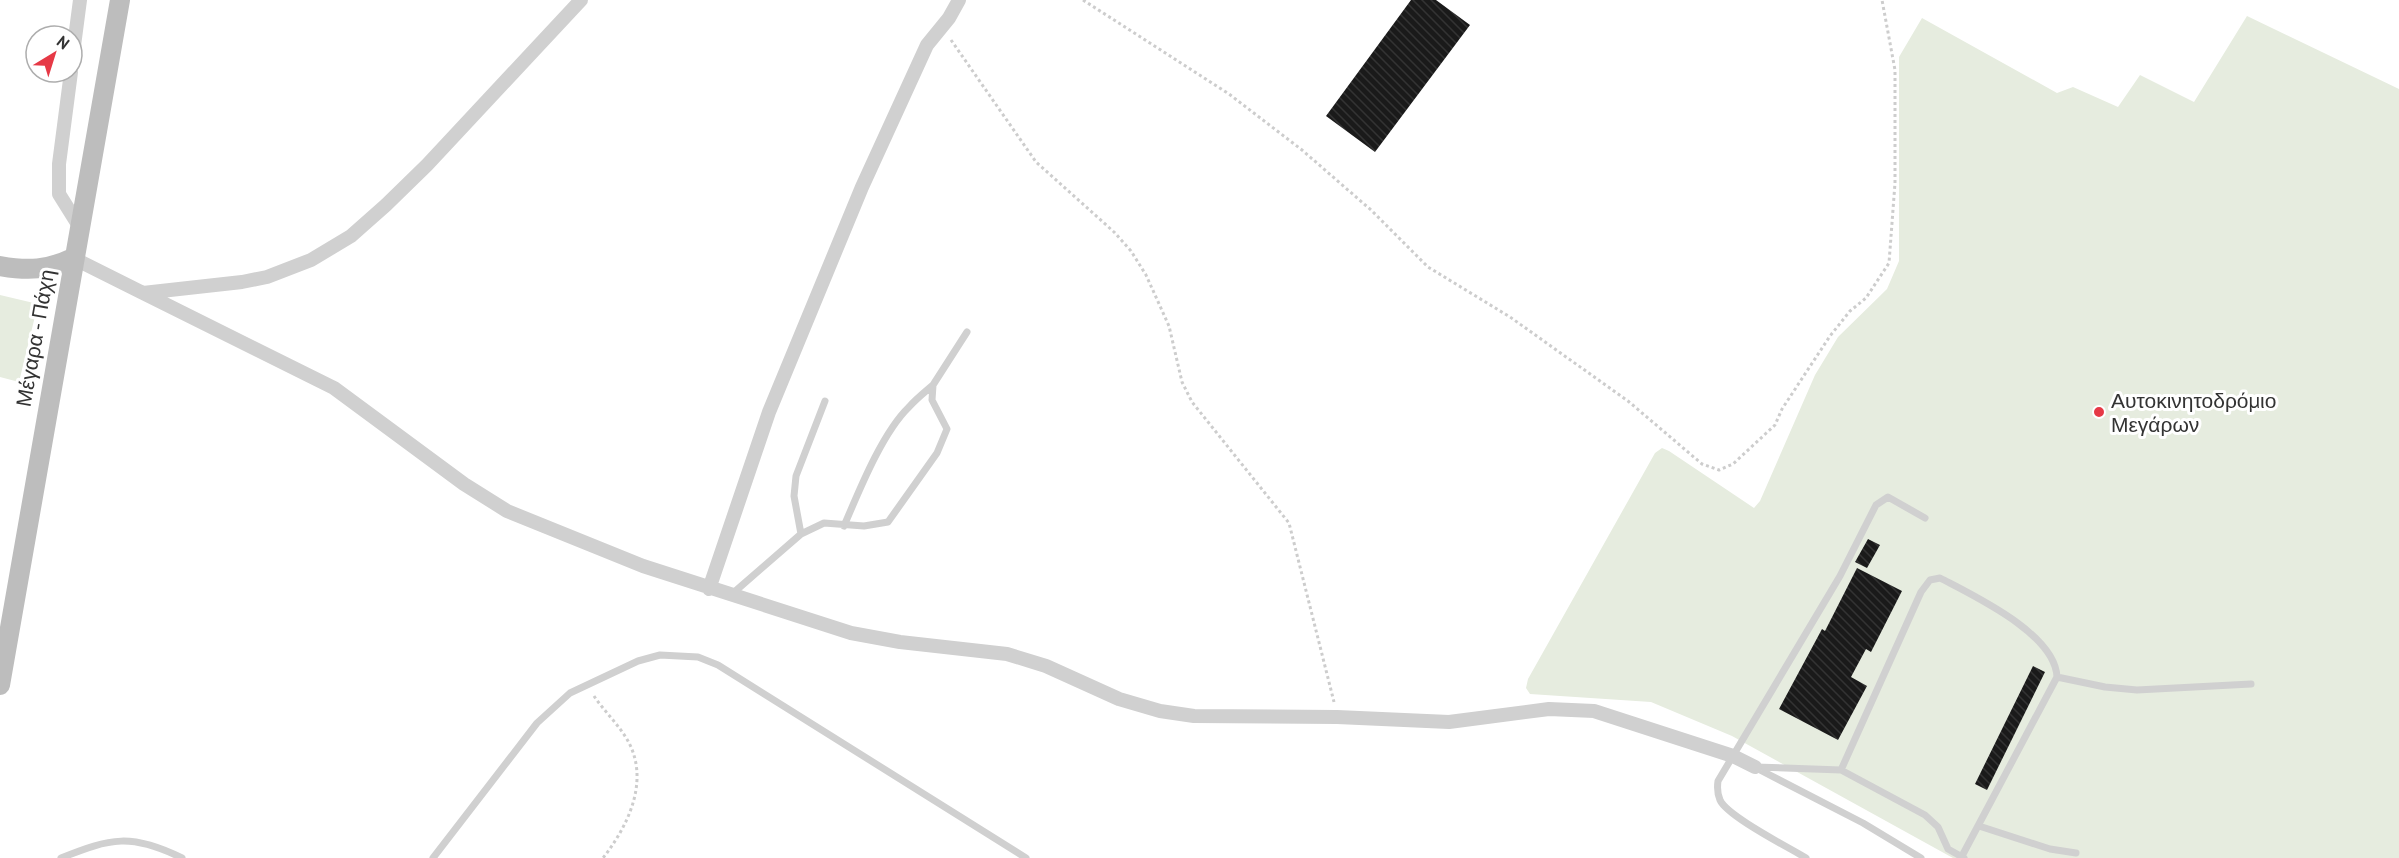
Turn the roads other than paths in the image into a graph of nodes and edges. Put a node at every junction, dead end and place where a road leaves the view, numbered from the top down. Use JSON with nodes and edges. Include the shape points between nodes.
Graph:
{"nodes":[{"id":1,"x":80,"y":0,"type":"edge"},
{"id":2,"x":120,"y":0,"type":"edge"},
{"id":3,"x":580,"y":0,"type":"edge"},
{"id":4,"x":959,"y":0,"type":"edge"},
{"id":5,"x":77,"y":24,"type":"edge"},
{"id":6,"x":69,"y":84,"type":"edge"},
{"id":7,"x":79,"y":226,"type":"junction"},
{"id":8,"x":73,"y":258,"type":"junction"},
{"id":9,"x":0,"y":266,"type":"edge"},
{"id":10,"x":143,"y":293,"type":"junction"},
{"id":11,"x":967,"y":332,"type":"dead end"},
{"id":12,"x":933,"y":385,"type":"junction"},
{"id":13,"x":825,"y":401,"type":"dead end"},
{"id":14,"x":1925,"y":518,"type":"dead end"},
{"id":15,"x":844,"y":526,"type":"junction"},
{"id":16,"x":801,"y":534,"type":"junction"},
{"id":17,"x":709,"y":589,"type":"junction"},
{"id":18,"x":730,"y":596,"type":"junction"},
{"id":19,"x":2057,"y":677,"type":"junction"},
{"id":20,"x":2251,"y":684,"type":"dead end"},
{"id":21,"x":0,"y":685,"type":"edge"},
{"id":22,"x":1733,"y":756,"type":"junction"},
{"id":23,"x":1755,"y":767,"type":"junction"},
{"id":24,"x":1841,"y":770,"type":"junction"},
{"id":25,"x":1979,"y":826,"type":"junction"},
{"id":26,"x":2076,"y":853,"type":"dead end"},
{"id":27,"x":1963,"y":857,"type":"edge"},
{"id":28,"x":61,"y":858,"type":"edge"},
{"id":29,"x":182,"y":858,"type":"edge"},
{"id":30,"x":433,"y":858,"type":"edge"},
{"id":31,"x":1026,"y":858,"type":"edge"},
{"id":32,"x":1806,"y":858,"type":"edge"},
{"id":33,"x":1921,"y":858,"type":"edge"}],
"edges":[{"from":1,"to":5,"type":"street"},
{"from":2,"to":7,"type":"main road","name":"Μέγαρα - Πάχη"},
{"from":3,"to":10,"type":"street","via":[[427,165],[332,249],[267,277]]},
{"from":4,"to":17,"type":"street","via":[[927,45],[889,125],[768,412]]},
{"from":6,"to":7,"type":"street","via":[[59,194]]},
{"from":7,"to":8,"type":"main road","name":"Μέγαρα - Πάχη"},
{"from":8,"to":9,"type":"main road","via":[[37,270]]},
{"from":8,"to":10,"type":"street"},
{"from":8,"to":21,"type":"main road","name":"Μέγαρα - Πάχη"},
{"from":10,"to":17,"type":"street","via":[[334,388],[507,511]]},
{"from":11,"to":12,"type":"lane"},
{"from":12,"to":15,"type":"lane","via":[[907,408],[889,436],[862,482]]},
{"from":12,"to":15,"type":"lane","via":[[933,400],[947,429],[938,453],[888,522]]},
{"from":13,"to":16,"type":"lane","via":[[796,476],[794,496]]},
{"from":14,"to":22,"type":"lane","via":[[1888,497],[1876,505],[1840,576]]},
{"from":15,"to":16,"type":"lane","via":[[824,523]]},
{"from":16,"to":18,"type":"lane"},
{"from":17,"to":18,"type":"street"},
{"from":18,"to":22,"type":"street","via":[[851,633],[1030,660],[1119,699],[1160,711],[1194,716],[1449,722],[1550,709],[1594,711]]},
{"from":19,"to":20,"type":"lane","via":[[2137,690]]},
{"from":19,"to":24,"type":"lane","via":[[2056,665],[2047,650],[2015,621],[1940,578],[1930,580],[1921,592]]},
{"from":19,"to":25,"type":"lane"},
{"from":22,"to":23,"type":"street"},
{"from":22,"to":32,"type":"lane","via":[[1718,781],[1720,802]]},
{"from":23,"to":24,"type":"lane"},
{"from":23,"to":33,"type":"lane"},
{"from":24,"to":27,"type":"lane","via":[[1925,815],[1938,827],[1948,849]]},
{"from":25,"to":26,"type":"lane","via":[[2050,849]]},
{"from":25,"to":27,"type":"lane"},
{"from":28,"to":29,"type":"lane","via":[[102,842],[119,840],[136,841]]},
{"from":30,"to":31,"type":"lane","via":[[547,711],[586,684],[660,655],[698,657],[718,665]]}]}
